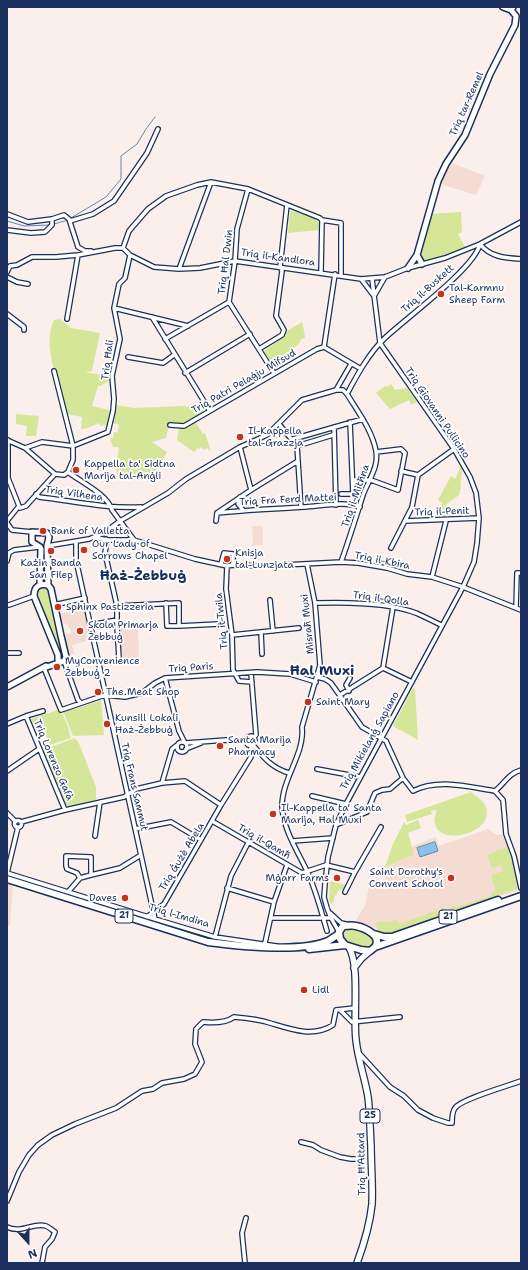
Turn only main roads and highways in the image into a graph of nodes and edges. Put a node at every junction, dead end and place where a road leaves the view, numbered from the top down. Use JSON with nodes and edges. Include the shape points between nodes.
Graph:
{"nodes":[{"id":1,"x":7,"y":879,"type":"edge"},
{"id":2,"x":521,"y":892,"type":"edge"},
{"id":3,"x":521,"y":896,"type":"edge"},
{"id":4,"x":339,"y":933,"type":"junction"},
{"id":5,"x":374,"y":934,"type":"junction"},
{"id":6,"x":242,"y":946,"type":"junction"},
{"id":7,"x":347,"y":946,"type":"junction"},
{"id":8,"x":373,"y":949,"type":"junction"},
{"id":9,"x":354,"y":968,"type":"junction"},
{"id":10,"x":358,"y":1263,"type":"edge"}],
"edges":[{"from":1,"to":6,"type":"highway","name":"Triq l-Imdina","number":"21","via":[[208,942]]},
{"from":2,"to":5,"type":"highway","number":"21","via":[[392,937]]},
{"from":3,"to":8,"type":"highway","name":"Triq l-Imdina","number":"21"},
{"from":4,"to":5,"type":"highway","name":"Triq l-Imdina","number":"21","via":[[342,926],[350,925]]},
{"from":4,"to":6,"type":"highway","name":"Triq l-Imdina","number":"21","via":[[329,940],[313,944],[280,947]]},
{"from":4,"to":7,"type":"highway","via":[[340,939]]},
{"from":5,"to":8,"type":"highway","via":[[377,944]]},
{"from":6,"to":7,"type":"highway","name":"Triq l-Imdina","number":"21","via":[[251,949],[282,950]]},
{"from":7,"to":8,"type":"highway","name":"Triq l-Imdina","number":"21","via":[[361,950]]},
{"from":7,"to":9,"type":"main road","name":"Triq Ħ'Attard","number":"25","via":[[352,954]]},
{"from":8,"to":9,"type":"main road"},
{"from":9,"to":10,"type":"main road","name":"Triq Ħ'Attard","number":"25","via":[[355,1022],[358,1051],[368,1096],[372,1179],[372,1204],[366,1238]]}]}
